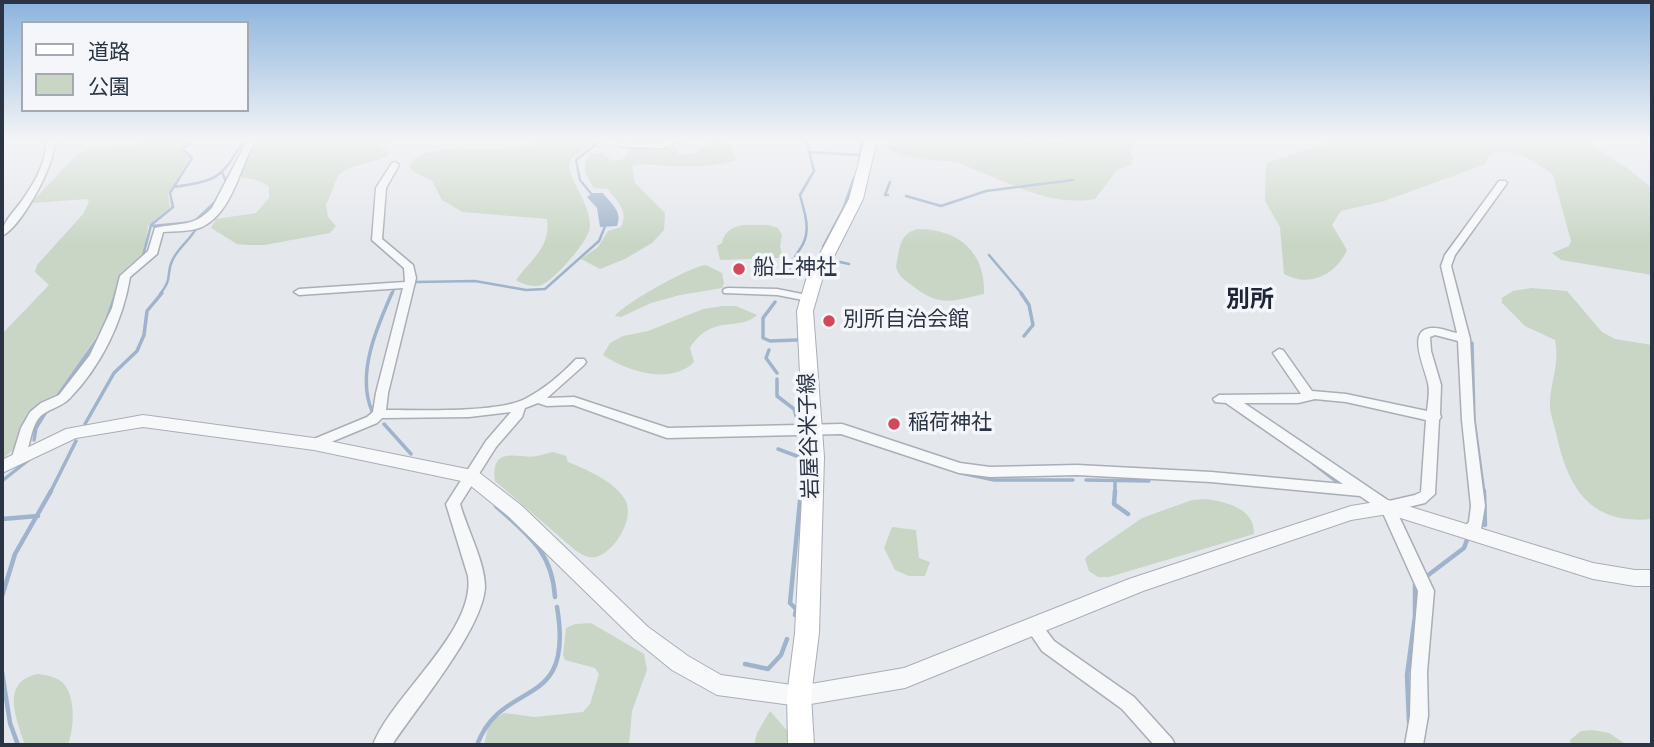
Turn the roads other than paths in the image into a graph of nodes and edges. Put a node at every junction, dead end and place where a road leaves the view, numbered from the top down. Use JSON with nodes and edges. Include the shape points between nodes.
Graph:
{"nodes":[{"id":1,"x":42,"y":174,"type":"edge"},
{"id":2,"x":233,"y":174,"type":"edge"},
{"id":3,"x":390,"y":174,"type":"edge"},
{"id":4,"x":863,"y":174,"type":"edge"},
{"id":5,"x":1502,"y":183,"type":"dead end"},
{"id":6,"x":2,"y":233,"type":"edge"},
{"id":7,"x":410,"y":285,"type":"junction"},
{"id":8,"x":727,"y":291,"type":"dead end"},
{"id":9,"x":299,"y":292,"type":"dead end"},
{"id":10,"x":808,"y":298,"type":"junction"},
{"id":11,"x":1464,"y":339,"type":"junction"},
{"id":12,"x":1279,"y":352,"type":"dead end"},
{"id":13,"x":579,"y":362,"type":"dead end"},
{"id":14,"x":1310,"y":397,"type":"junction"},
{"id":15,"x":535,"y":398,"type":"junction"},
{"id":16,"x":520,"y":405,"type":"junction"},
{"id":17,"x":380,"y":414,"type":"junction"},
{"id":18,"x":1435,"y":417,"type":"junction"},
{"id":19,"x":813,"y":428,"type":"junction"},
{"id":20,"x":314,"y":444,"type":"junction"},
{"id":21,"x":19,"y":457,"type":"junction"},
{"id":22,"x":2,"y":467,"type":"edge"},
{"id":23,"x":471,"y":476,"type":"junction"},
{"id":24,"x":1363,"y":491,"type":"junction"},
{"id":25,"x":1388,"y":507,"type":"junction"},
{"id":26,"x":1468,"y":530,"type":"junction"},
{"id":27,"x":1652,"y":578,"type":"edge"},
{"id":28,"x":1033,"y":626,"type":"junction"},
{"id":29,"x":799,"y":696,"type":"junction"},
{"id":30,"x":382,"y":745,"type":"edge"},
{"id":31,"x":801,"y":745,"type":"edge"},
{"id":32,"x":1166,"y":745,"type":"edge"},
{"id":33,"x":1415,"y":745,"type":"edge"}],
"edges":[{"from":1,"to":6,"type":"street"},
{"from":2,"to":21,"type":"street","via":[[228,191],[201,224],[159,230],[153,252],[125,276],[104,339],[65,396],[32,417]]},
{"from":3,"to":7,"type":"street","via":[[382,188],[377,240],[409,267]]},
{"from":4,"to":10,"type":"main road","name":"岩屋谷米子線","via":[[856,199]]},
{"from":5,"to":11,"type":"street","via":[[1446,266]]},
{"from":7,"to":9,"type":"street"},
{"from":7,"to":17,"type":"street"},
{"from":8,"to":10,"type":"street"},
{"from":10,"to":19,"type":"main road","name":"岩屋谷米子線","via":[[805,341]]},
{"from":11,"to":18,"type":"street","via":[[1434,331],[1424,335],[1435,385]]},
{"from":11,"to":26,"type":"street","via":[[1478,506],[1476,525]]},
{"from":12,"to":14,"type":"street"},
{"from":13,"to":15,"type":"street"},
{"from":14,"to":18,"type":"street","via":[[1346,398]]},
{"from":14,"to":24,"type":"street","via":[[1224,399]]},
{"from":15,"to":16,"type":"street"},
{"from":15,"to":19,"type":"street","via":[[574,401],[667,433]]},
{"from":16,"to":17,"type":"street"},
{"from":16,"to":23,"type":"street"},
{"from":17,"to":20,"type":"street"},
{"from":18,"to":25,"type":"street","via":[[1427,497]]},
{"from":19,"to":24,"type":"street","via":[[842,429],[959,468],[990,472],[1077,470]]},
{"from":19,"to":29,"type":"main road","name":"岩屋谷米子線","via":[[807,633]]},
{"from":20,"to":21,"type":"street","via":[[143,421],[72,433]]},
{"from":20,"to":23,"type":"street"},
{"from":21,"to":22,"type":"street"},
{"from":23,"to":29,"type":"street","via":[[515,511],[641,633],[680,663],[717,685]]},
{"from":23,"to":30,"type":"street","via":[[453,504],[477,587],[475,603],[458,637]]},
{"from":24,"to":25,"type":"street"},
{"from":25,"to":26,"type":"street"},
{"from":25,"to":28,"type":"street","via":[[1294,531]]},
{"from":25,"to":33,"type":"street","via":[[1426,591]]},
{"from":26,"to":27,"type":"street","via":[[1593,571]]},
{"from":28,"to":29,"type":"street","via":[[905,678]]},
{"from":28,"to":32,"type":"street","via":[[1048,646],[1128,703]]},
{"from":29,"to":31,"type":"main road","name":"岩屋谷米子線"}]}
